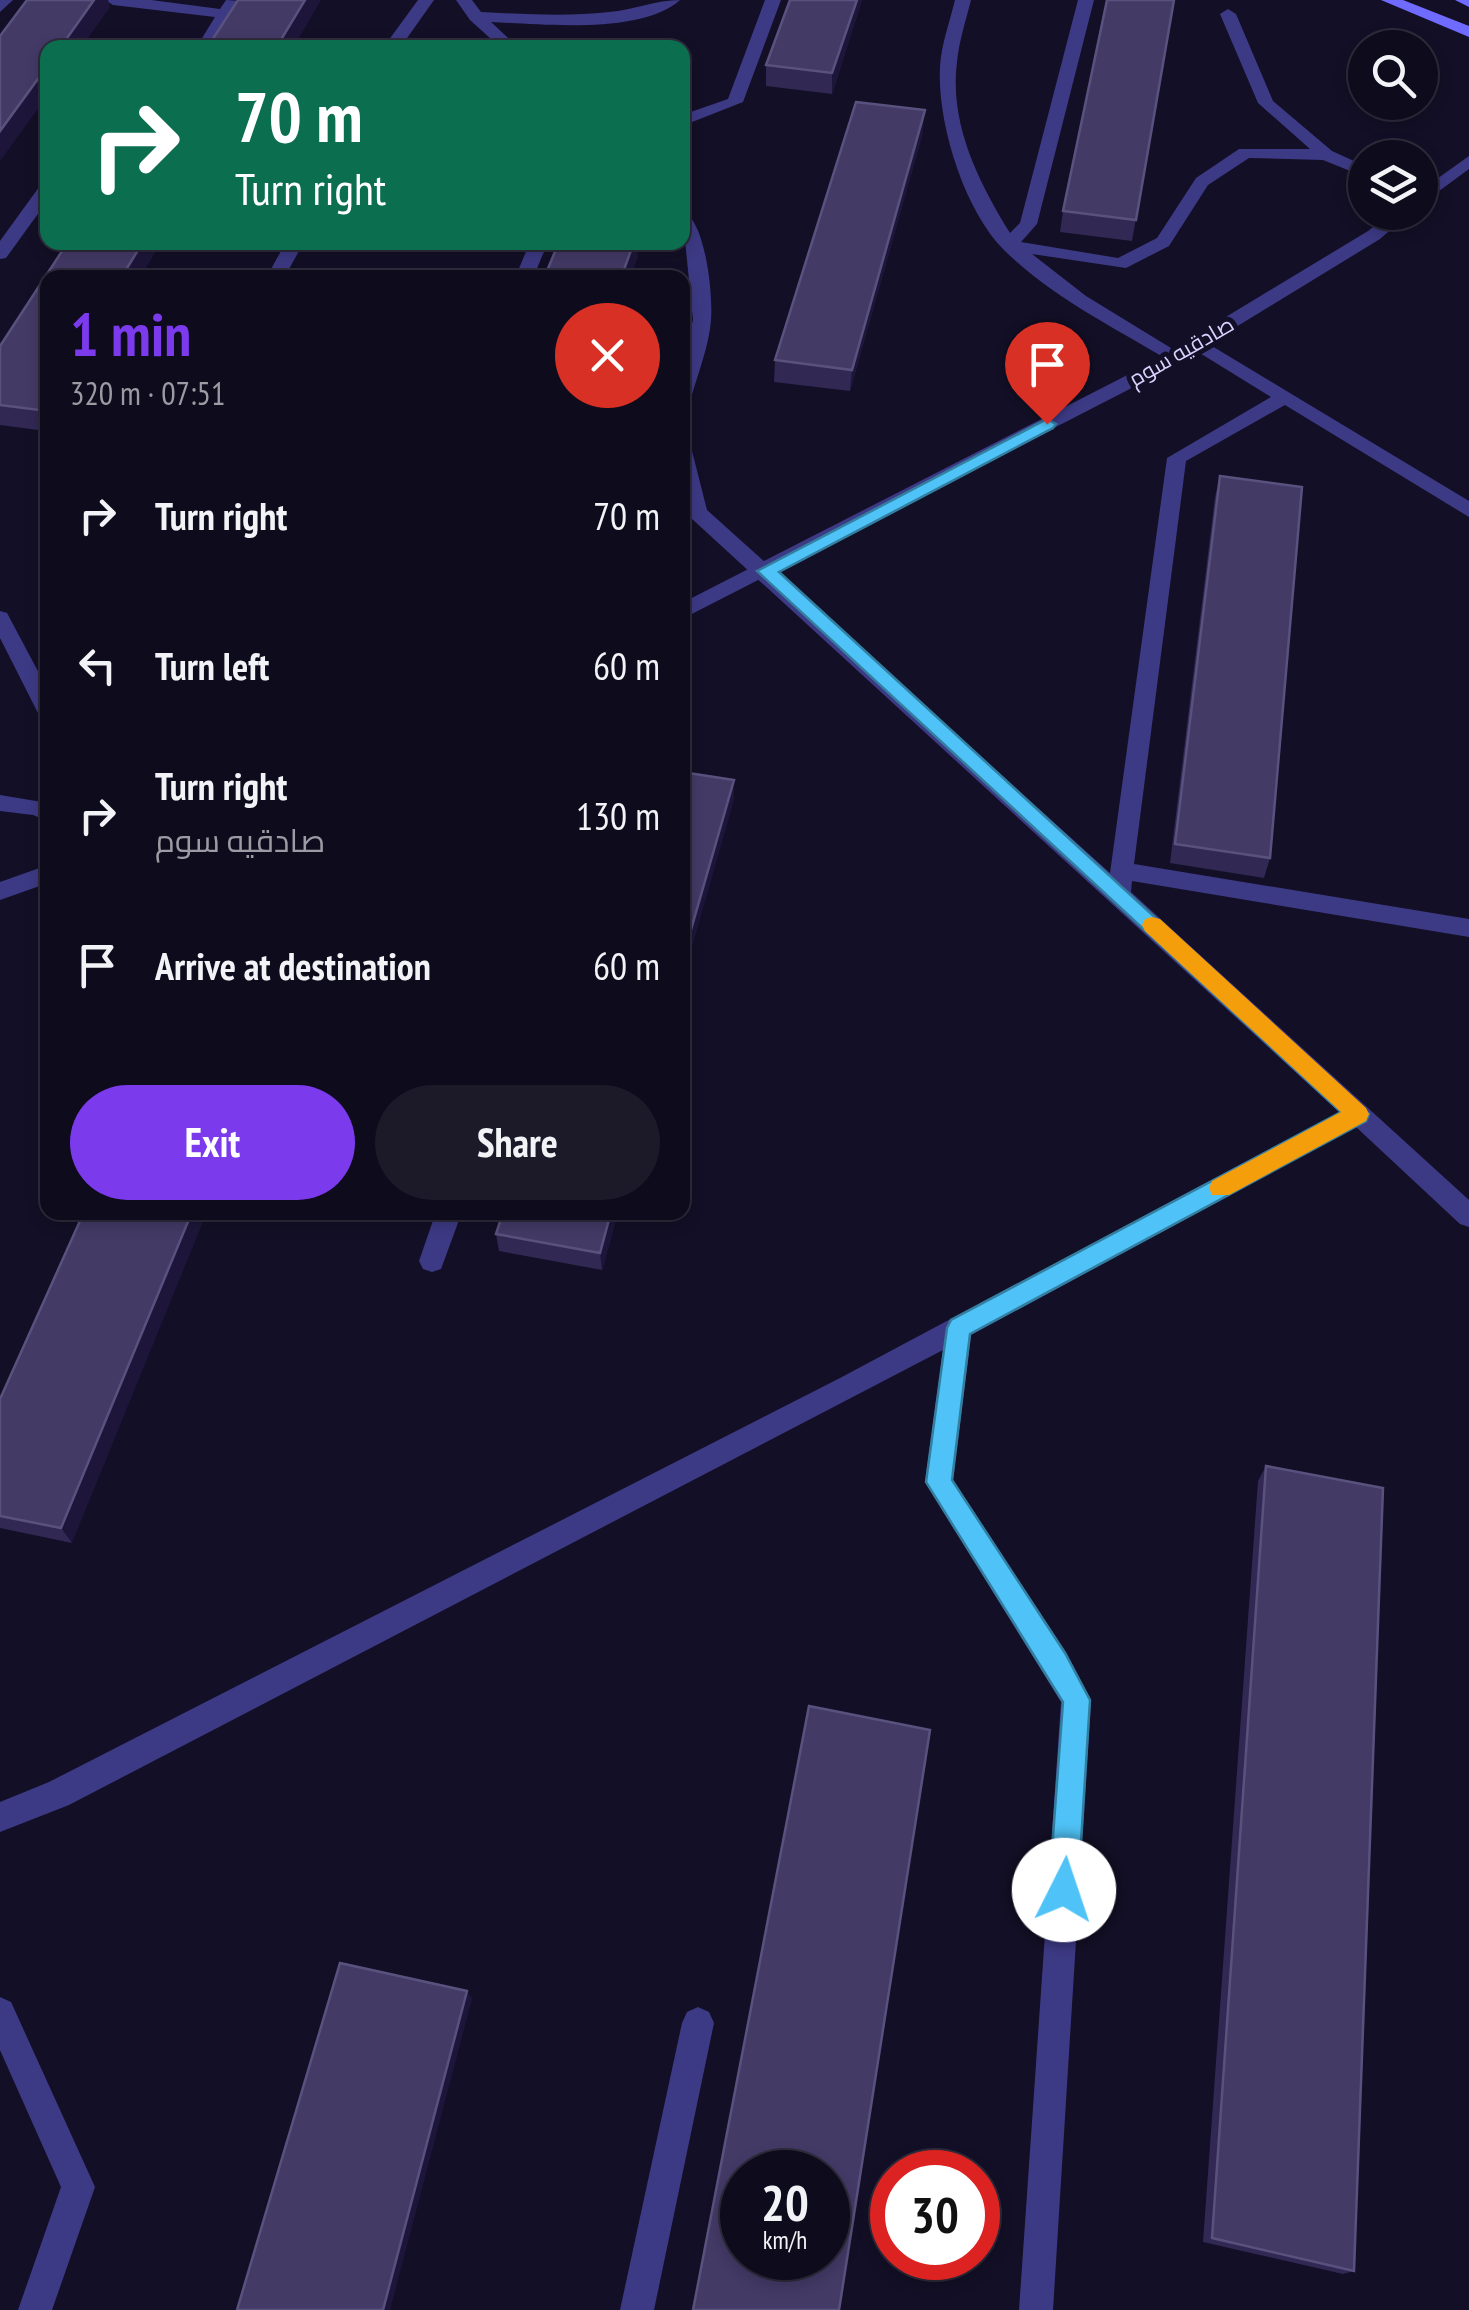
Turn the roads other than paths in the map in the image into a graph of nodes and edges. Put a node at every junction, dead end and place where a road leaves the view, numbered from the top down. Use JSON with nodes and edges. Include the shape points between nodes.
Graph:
{"nodes":[{"id":1,"x":6,"y":0,"type":"edge"},
{"id":2,"x":113,"y":0,"type":"edge"},
{"id":3,"x":426,"y":0,"type":"edge"},
{"id":4,"x":464,"y":0,"type":"edge"},
{"id":5,"x":672,"y":0,"type":"edge"},
{"id":6,"x":773,"y":0,"type":"edge"},
{"id":7,"x":963,"y":0,"type":"edge"},
{"id":8,"x":1086,"y":0,"type":"edge"},
{"id":9,"x":1389,"y":0,"type":"edge"},
{"id":10,"x":0,"y":7,"type":"edge"},
{"id":11,"x":229,"y":7,"type":"edge"},
{"id":12,"x":1228,"y":14,"type":"dead end"},
{"id":13,"x":476,"y":17,"type":"junction"},
{"id":14,"x":1469,"y":32,"type":"edge"},
{"id":15,"x":209,"y":40,"type":"edge"},
{"id":16,"x":398,"y":40,"type":"edge"},
{"id":17,"x":502,"y":40,"type":"edge"},
{"id":18,"x":690,"y":118,"type":"edge"},
{"id":19,"x":1326,"y":155,"type":"junction"},
{"id":20,"x":1469,"y":162,"type":"edge"},
{"id":21,"x":1348,"y":165,"type":"edge"},
{"id":22,"x":1438,"y":185,"type":"edge"},
{"id":23,"x":40,"y":197,"type":"edge"},
{"id":24,"x":690,"y":226,"type":"edge"},
{"id":25,"x":1380,"y":230,"type":"edge"},
{"id":26,"x":1009,"y":246,"type":"junction"},
{"id":27,"x":0,"y":254,"type":"edge"},
{"id":28,"x":1196,"y":343,"type":"junction"},
{"id":29,"x":1175,"y":356,"type":"junction"},
{"id":30,"x":690,"y":367,"type":"edge"},
{"id":31,"x":1285,"y":398,"type":"junction"},
{"id":32,"x":690,"y":482,"type":"edge"},
{"id":33,"x":1469,"y":510,"type":"edge"},
{"id":34,"x":766,"y":571,"type":"junction"},
{"id":35,"x":690,"y":608,"type":"edge"},
{"id":36,"x":0,"y":618,"type":"edge"},
{"id":37,"x":40,"y":696,"type":"edge"},
{"id":38,"x":0,"y":803,"type":"edge"},
{"id":39,"x":40,"y":808,"type":"edge"},
{"id":40,"x":40,"y":877,"type":"edge"},
{"id":41,"x":1120,"y":882,"type":"junction"},
{"id":42,"x":0,"y":891,"type":"edge"},
{"id":43,"x":1469,"y":928,"type":"edge"},
{"id":44,"x":1358,"y":1114,"type":"junction"},
{"id":45,"x":1469,"y":1216,"type":"edge"},
{"id":46,"x":447,"y":1220,"type":"edge"},
{"id":47,"x":432,"y":1261,"type":"dead end"},
{"id":48,"x":959,"y":1328,"type":"junction"},
{"id":49,"x":0,"y":1817,"type":"edge"},
{"id":50,"x":0,"y":2013,"type":"edge"},
{"id":51,"x":698,"y":2022,"type":"dead end"},
{"id":52,"x":35,"y":2310,"type":"edge"},
{"id":53,"x":637,"y":2310,"type":"edge"},
{"id":54,"x":1036,"y":2310,"type":"edge"}],
"edges":[{"from":1,"to":10,"type":"street"},
{"from":2,"to":11,"type":"street"},
{"from":3,"to":16,"type":"street"},
{"from":4,"to":13,"type":"street"},
{"from":5,"to":13,"type":"street","via":[[661,9],[586,19]]},
{"from":6,"to":18,"type":"street","via":[[735,102]]},
{"from":7,"to":26,"type":"street","via":[[948,64],[950,111],[969,181]]},
{"from":8,"to":26,"type":"street","via":[[1028,224]]},
{"from":9,"to":14,"type":"main road"},
{"from":11,"to":15,"type":"street"},
{"from":12,"to":19,"type":"street","via":[[1266,103]]},
{"from":13,"to":17,"type":"street"},
{"from":19,"to":21,"type":"street"},
{"from":19,"to":26,"type":"street","via":[[1245,154],[1202,182],[1163,242],[1120,264]]},
{"from":20,"to":22,"type":"street"},
{"from":23,"to":27,"type":"street"},
{"from":24,"to":30,"type":"street","via":[[702,320]]},
{"from":25,"to":28,"type":"street","name":"صادقیه سوم"},
{"from":26,"to":29,"type":"street","via":[[1080,300]]},
{"from":28,"to":29,"type":"street","name":"صادقیه سوم"},
{"from":28,"to":31,"type":"street"},
{"from":29,"to":34,"type":"street","name":"صادقیه سوم"},
{"from":31,"to":33,"type":"street"},
{"from":31,"to":41,"type":"street","via":[[1177,458]]},
{"from":32,"to":34,"type":"street","via":[[698,513]]},
{"from":34,"to":35,"type":"street","name":"صادقیه سوم"},
{"from":34,"to":41,"type":"street"},
{"from":36,"to":37,"type":"street"},
{"from":38,"to":39,"type":"street"},
{"from":40,"to":42,"type":"street"},
{"from":41,"to":43,"type":"street"},
{"from":41,"to":44,"type":"street"},
{"from":44,"to":45,"type":"street"},
{"from":44,"to":48,"type":"street"},
{"from":46,"to":47,"type":"street"},
{"from":48,"to":49,"type":"street","via":[[58,1794]]},
{"from":48,"to":54,"type":"street","via":[[939,1482],[1076,1700]]},
{"from":50,"to":52,"type":"street","via":[[78,2187]]},
{"from":51,"to":53,"type":"street"}]}
